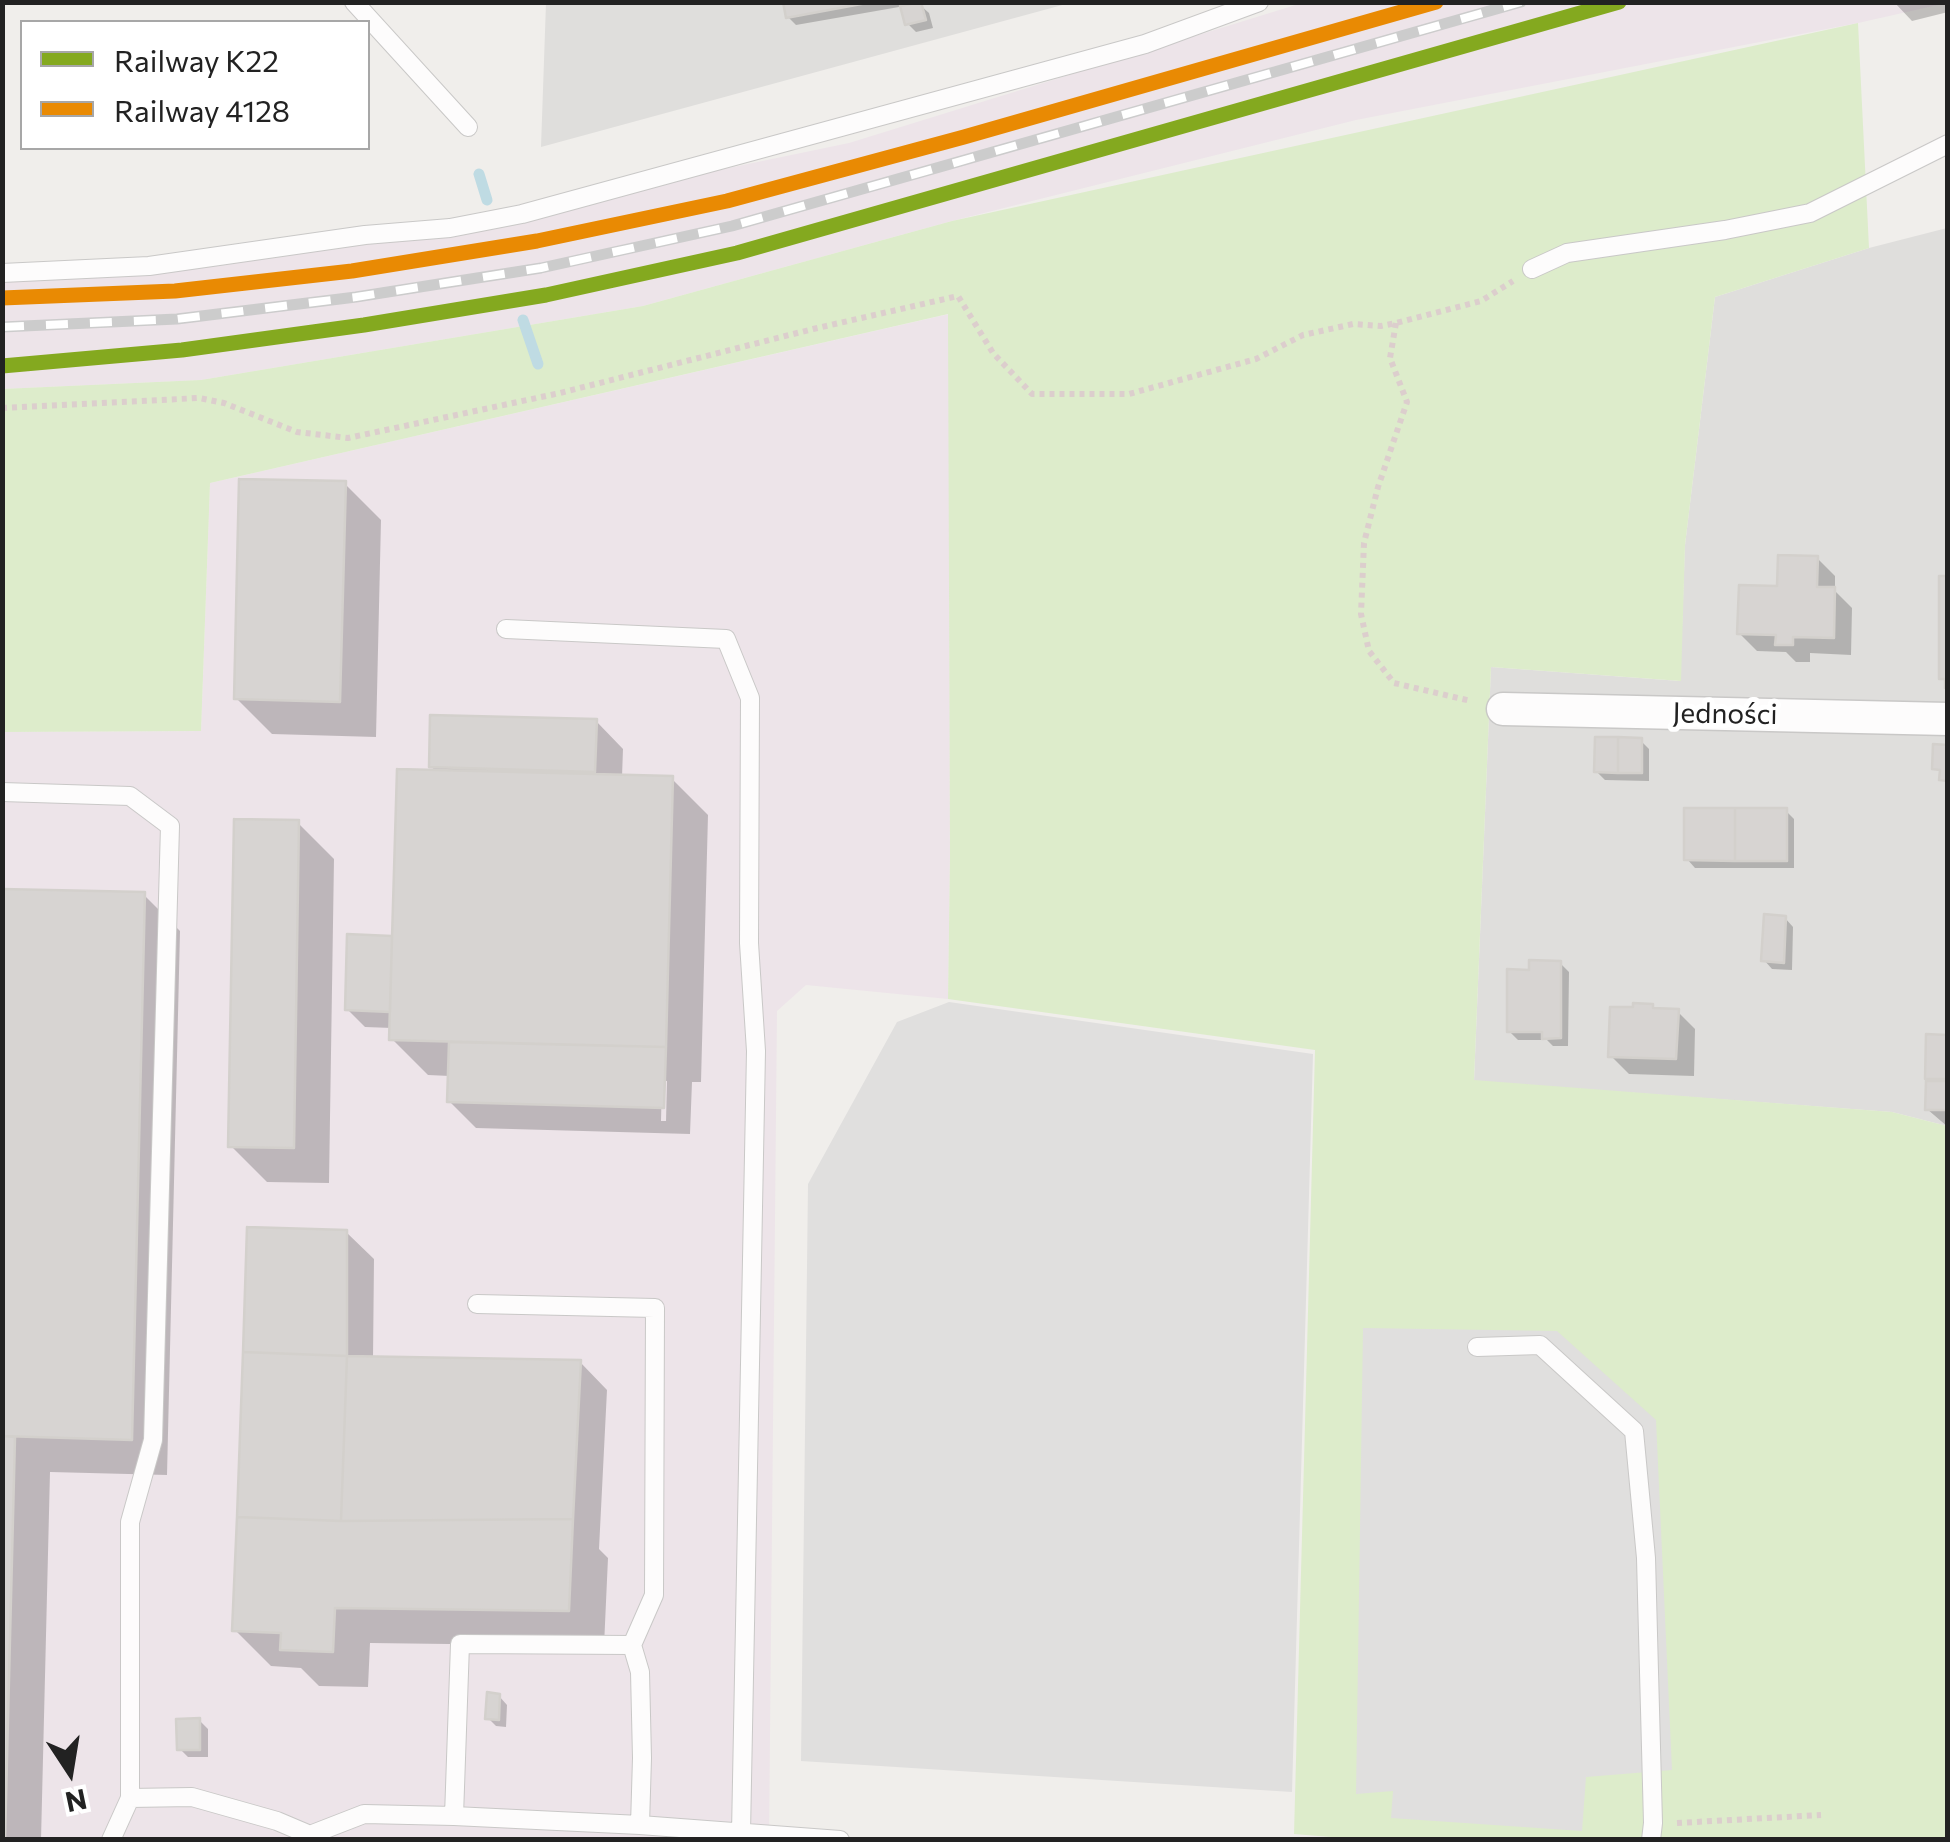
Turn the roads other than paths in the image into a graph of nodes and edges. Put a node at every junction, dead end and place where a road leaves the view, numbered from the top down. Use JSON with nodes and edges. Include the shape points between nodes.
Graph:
{"nodes":[{"id":1,"x":354,"y":2,"type":"edge"},
{"id":2,"x":1260,"y":2,"type":"edge"},
{"id":3,"x":468,"y":127,"type":"dead end"},
{"id":4,"x":1948,"y":144,"type":"edge"},
{"id":5,"x":1532,"y":269,"type":"road end"},
{"id":6,"x":2,"y":273,"type":"edge"},
{"id":7,"x":506,"y":629,"type":"dead end"},
{"id":8,"x":1503,"y":709,"type":"road end"},
{"id":9,"x":1948,"y":719,"type":"edge"},
{"id":10,"x":2,"y":792,"type":"edge"},
{"id":11,"x":477,"y":1304,"type":"dead end"},
{"id":12,"x":1477,"y":1347,"type":"dead end"},
{"id":13,"x":632,"y":1645,"type":"junction"},
{"id":14,"x":130,"y":1798,"type":"junction"},
{"id":15,"x":454,"y":1816,"type":"junction"},
{"id":16,"x":640,"y":1826,"type":"junction"},
{"id":17,"x":1652,"y":1831,"type":"edge"},
{"id":18,"x":741,"y":1833,"type":"junction"},
{"id":19,"x":308,"y":1837,"type":"edge"},
{"id":20,"x":111,"y":1840,"type":"edge"},
{"id":21,"x":840,"y":1840,"type":"edge"}],
"edges":[{"from":1,"to":3,"type":"lane"},
{"from":2,"to":6,"type":"lane","via":[[1145,44],[522,214],[149,266]]},
{"from":4,"to":5,"type":"lane","via":[[1810,213],[1567,253]]},
{"from":7,"to":18,"type":"lane","via":[[726,639],[750,698],[749,942],[756,1051]]},
{"from":8,"to":9,"type":"street","name":"Jedności"},
{"from":10,"to":14,"type":"lane","via":[[130,796],[170,826],[153,1440],[130,1522]]},
{"from":11,"to":13,"type":"lane","via":[[655,1308],[654,1595]]},
{"from":12,"to":17,"type":"lane","via":[[1540,1345],[1634,1431],[1646,1558]]},
{"from":13,"to":15,"type":"lane","via":[[460,1644]]},
{"from":13,"to":16,"type":"lane","via":[[640,1672]]},
{"from":14,"to":19,"type":"lane","via":[[192,1797],[278,1821]]},
{"from":14,"to":20,"type":"lane"},
{"from":15,"to":16,"type":"lane"},
{"from":15,"to":19,"type":"lane","via":[[364,1814]]},
{"from":16,"to":18,"type":"lane"},
{"from":18,"to":21,"type":"lane"}]}
